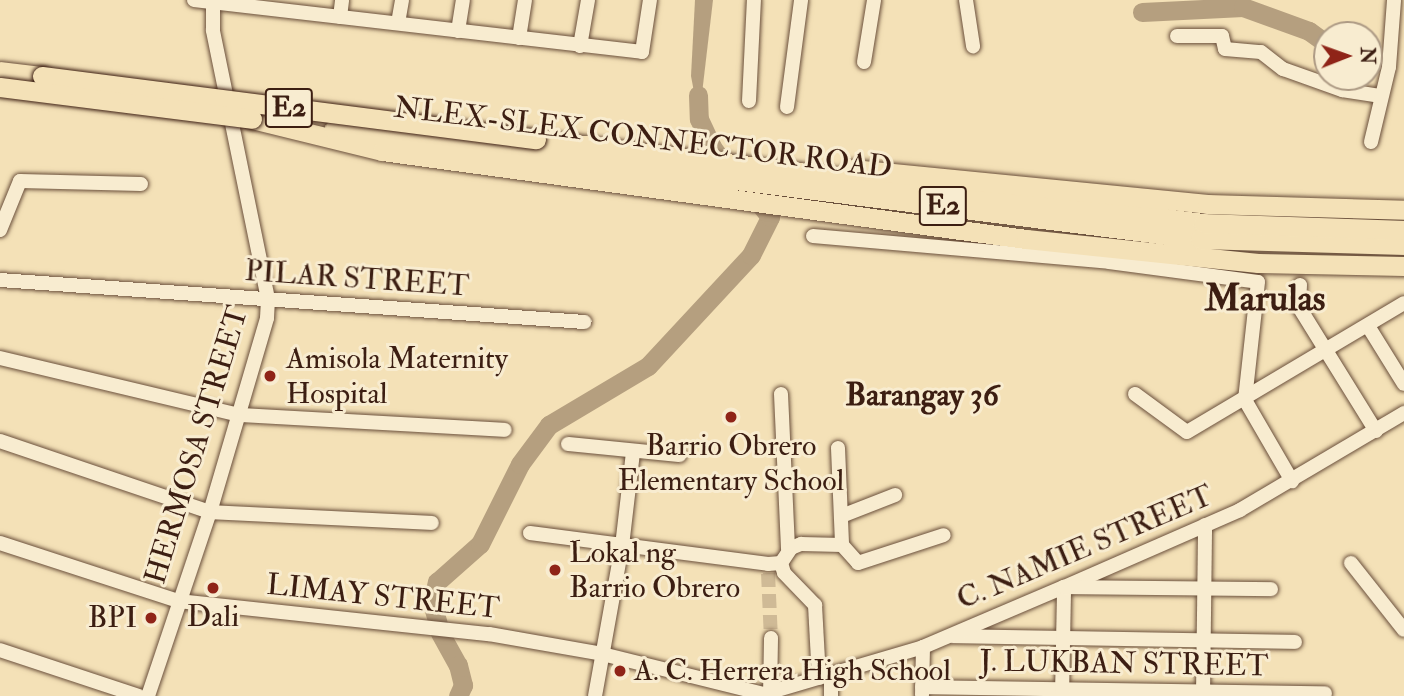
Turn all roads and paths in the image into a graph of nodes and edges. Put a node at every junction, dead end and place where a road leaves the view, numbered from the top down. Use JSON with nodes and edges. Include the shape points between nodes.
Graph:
{"nodes":[{"id":1,"x":194,"y":0,"type":"edge"},
{"id":2,"x":342,"y":0,"type":"edge"},
{"id":3,"x":402,"y":0,"type":"edge"},
{"id":4,"x":463,"y":0,"type":"edge"},
{"id":5,"x":525,"y":0,"type":"edge"},
{"id":6,"x":588,"y":0,"type":"edge"},
{"id":7,"x":650,"y":0,"type":"edge"},
{"id":8,"x":754,"y":0,"type":"edge"},
{"id":9,"x":801,"y":0,"type":"edge"},
{"id":10,"x":874,"y":0,"type":"edge"},
{"id":11,"x":966,"y":0,"type":"edge"},
{"id":12,"x":1394,"y":0,"type":"edge"},
{"id":13,"x":213,"y":1,"type":"edge"},
{"id":14,"x":280,"y":5,"type":"edge"},
{"id":15,"x":340,"y":17,"type":"junction"},
{"id":16,"x":398,"y":23,"type":"junction"},
{"id":17,"x":458,"y":31,"type":"junction"},
{"id":18,"x":1177,"y":36,"type":"dead end"},
{"id":19,"x":519,"y":38,"type":"junction"},
{"id":20,"x":580,"y":46,"type":"junction"},
{"id":21,"x":973,"y":46,"type":"dead end"},
{"id":22,"x":864,"y":62,"type":"dead end"},
{"id":23,"x":1389,"y":67,"type":"junction"},
{"id":24,"x":0,"y":71,"type":"edge"},
{"id":25,"x":1404,"y":72,"type":"edge"},
{"id":26,"x":0,"y":87,"type":"edge"},
{"id":27,"x":1380,"y":96,"type":"junction"},
{"id":28,"x":749,"y":101,"type":"dead end"},
{"id":29,"x":787,"y":107,"type":"dead end"},
{"id":30,"x":253,"y":119,"type":"junction"},
{"id":31,"x":1371,"y":142,"type":"dead end"},
{"id":32,"x":792,"y":172,"type":"junction"},
{"id":33,"x":141,"y":184,"type":"dead end"},
{"id":34,"x":1404,"y":210,"type":"edge"},
{"id":35,"x":0,"y":230,"type":"edge"},
{"id":36,"x":1404,"y":230,"type":"edge"},
{"id":37,"x":813,"y":236,"type":"dead end"},
{"id":38,"x":1404,"y":245,"type":"edge"},
{"id":39,"x":1404,"y":266,"type":"edge"},
{"id":40,"x":0,"y":280,"type":"edge"},
{"id":41,"x":1300,"y":285,"type":"dead end"},
{"id":42,"x":268,"y":299,"type":"junction"},
{"id":43,"x":1404,"y":303,"type":"edge"},
{"id":44,"x":584,"y":322,"type":"dead end"},
{"id":45,"x":1368,"y":326,"type":"junction"},
{"id":46,"x":1326,"y":350,"type":"junction"},
{"id":47,"x":0,"y":358,"type":"edge"},
{"id":48,"x":1404,"y":384,"type":"edge"},
{"id":49,"x":781,"y":394,"type":"dead end"},
{"id":50,"x":1135,"y":394,"type":"dead end"},
{"id":51,"x":1245,"y":400,"type":"junction"},
{"id":52,"x":1404,"y":413,"type":"edge"},
{"id":53,"x":239,"y":415,"type":"junction"},
{"id":54,"x":505,"y":430,"type":"dead end"},
{"id":55,"x":1376,"y":431,"type":"junction"},
{"id":56,"x":0,"y":441,"type":"edge"},
{"id":57,"x":568,"y":444,"type":"dead end"},
{"id":58,"x":838,"y":448,"type":"dead end"},
{"id":59,"x":633,"y":453,"type":"junction"},
{"id":60,"x":680,"y":455,"type":"dead end"},
{"id":61,"x":1292,"y":481,"type":"junction"},
{"id":62,"x":895,"y":495,"type":"dead end"},
{"id":63,"x":210,"y":512,"type":"junction"},
{"id":64,"x":844,"y":515,"type":"junction"},
{"id":65,"x":432,"y":523,"type":"dead end"},
{"id":66,"x":1205,"y":525,"type":"junction"},
{"id":67,"x":530,"y":534,"type":"dead end"},
{"id":68,"x":944,"y":535,"type":"dead end"},
{"id":69,"x":0,"y":543,"type":"edge"},
{"id":70,"x":842,"y":545,"type":"junction"},
{"id":71,"x":622,"y":546,"type":"junction"},
{"id":72,"x":776,"y":563,"type":"junction"},
{"id":73,"x":1351,"y":563,"type":"dead end"},
{"id":74,"x":1064,"y":587,"type":"junction"},
{"id":75,"x":1204,"y":589,"type":"junction"},
{"id":76,"x":1271,"y":589,"type":"dead end"},
{"id":77,"x":178,"y":601,"type":"junction"},
{"id":78,"x":1404,"y":631,"type":"edge"},
{"id":79,"x":948,"y":636,"type":"junction"},
{"id":80,"x":771,"y":638,"type":"tunnel mouth"},
{"id":81,"x":1063,"y":638,"type":"junction"},
{"id":82,"x":1203,"y":641,"type":"junction"},
{"id":83,"x":1295,"y":642,"type":"dead end"},
{"id":84,"x":923,"y":646,"type":"junction"},
{"id":85,"x":0,"y":650,"type":"edge"},
{"id":86,"x":602,"y":654,"type":"junction"},
{"id":87,"x":825,"y":676,"type":"junction"},
{"id":88,"x":922,"y":692,"type":"edge"},
{"id":89,"x":1062,"y":692,"type":"edge"},
{"id":90,"x":1325,"y":692,"type":"dead end"},
{"id":91,"x":1203,"y":693,"type":"edge"},
{"id":92,"x":765,"y":694,"type":"edge"},
{"id":93,"x":139,"y":696,"type":"edge"},
{"id":94,"x":148,"y":696,"type":"edge"},
{"id":95,"x":595,"y":696,"type":"edge"},
{"id":96,"x":831,"y":696,"type":"edge"}],
"edges":[{"from":1,"to":13,"type":"street"},
{"from":2,"to":15,"type":"street"},
{"from":3,"to":16,"type":"street"},
{"from":4,"to":17,"type":"street"},
{"from":5,"to":19,"type":"street"},
{"from":6,"to":20,"type":"street"},
{"from":7,"to":20,"type":"street","via":[[642,52]]},
{"from":8,"to":28,"type":"street"},
{"from":9,"to":29,"type":"street"},
{"from":10,"to":22,"type":"street"},
{"from":11,"to":21,"type":"street"},
{"from":12,"to":23,"type":"street"},
{"from":13,"to":14,"type":"street"},
{"from":13,"to":42,"type":"street","name":"HERMOSA STREET","via":[[213,30]]},
{"from":14,"to":15,"type":"street"},
{"from":15,"to":16,"type":"street"},
{"from":16,"to":17,"type":"street"},
{"from":17,"to":19,"type":"street"},
{"from":18,"to":27,"type":"street","via":[[1222,37],[1225,49],[1261,52],[1283,69],[1342,90]]},
{"from":19,"to":20,"type":"street"},
{"from":23,"to":25,"type":"street"},
{"from":23,"to":27,"type":"street"},
{"from":24,"to":32,"type":"highway","name":"NLEX-SLEX CONNECTOR ROAD","number":"E2","bridge":true},
{"from":26,"to":30,"type":"highway","name":"NLEX-SLEX CONNECTOR ROAD","number":"E2","bridge":true},
{"from":27,"to":31,"type":"street"},
{"from":30,"to":38,"type":"highway","name":"NLEX-SLEX CONNECTOR ROAD","number":"E2","via":[[1200,239]]},
{"from":30,"to":39,"type":"highway","via":[[382,151],[1145,253],[1258,263]]},
{"from":32,"to":34,"type":"highway","via":[[891,170],[1207,204]]},
{"from":32,"to":36,"type":"highway","name":"NLEX-SLEX CONNECTOR ROAD","number":"E2","via":[[1203,223]]},
{"from":33,"to":35,"type":"street","via":[[20,181]]},
{"from":37,"to":51,"type":"street","via":[[1109,262],[1258,282]]},
{"from":40,"to":42,"type":"street","name":"PILAR STREET"},
{"from":41,"to":46,"type":"street","via":[[1298,306]]},
{"from":42,"to":44,"type":"street","name":"PILAR STREET"},
{"from":42,"to":53,"type":"street","name":"HERMOSA STREET","via":[[267,318]]},
{"from":43,"to":45,"type":"street"},
{"from":45,"to":46,"type":"street"},
{"from":45,"to":48,"type":"street"},
{"from":46,"to":51,"type":"street"},
{"from":46,"to":55,"type":"street"},
{"from":47,"to":53,"type":"street"},
{"from":49,"to":72,"type":"street"},
{"from":50,"to":51,"type":"street","via":[[1185,433]]},
{"from":51,"to":61,"type":"street"},
{"from":52,"to":55,"type":"street","name":"C. NAMIE STREET"},
{"from":53,"to":54,"type":"street"},
{"from":53,"to":63,"type":"street","name":"HERMOSA STREET"},
{"from":55,"to":61,"type":"street","name":"C. NAMIE STREET"},
{"from":56,"to":63,"type":"street"},
{"from":57,"to":59,"type":"street"},
{"from":58,"to":64,"type":"street"},
{"from":59,"to":60,"type":"street"},
{"from":59,"to":71,"type":"street"},
{"from":61,"to":66,"type":"street","name":"C. NAMIE STREET"},
{"from":62,"to":64,"type":"street"},
{"from":63,"to":65,"type":"street"},
{"from":63,"to":77,"type":"street","name":"HERMOSA STREET"},
{"from":64,"to":70,"type":"street"},
{"from":66,"to":74,"type":"street","name":"C. NAMIE STREET"},
{"from":66,"to":75,"type":"street"},
{"from":67,"to":71,"type":"street"},
{"from":68,"to":70,"type":"street","via":[[858,563]]},
{"from":69,"to":77,"type":"street","name":"LIMAY STREET"},
{"from":70,"to":72,"type":"street","via":[[801,544]]},
{"from":71,"to":72,"type":"street"},
{"from":71,"to":86,"type":"street"},
{"from":72,"to":87,"type":"street","via":[[815,604]]},
{"from":73,"to":78,"type":"street"},
{"from":74,"to":75,"type":"street"},
{"from":74,"to":79,"type":"street","name":"C. NAMIE STREET"},
{"from":74,"to":81,"type":"street"},
{"from":75,"to":76,"type":"street"},
{"from":75,"to":82,"type":"street"},
{"from":77,"to":86,"type":"street","name":"LIMAY STREET","via":[[476,632]]},
{"from":77,"to":94,"type":"street","name":"HERMOSA STREET"},
{"from":79,"to":81,"type":"street"},
{"from":79,"to":84,"type":"street","name":"C. NAMIE STREET"},
{"from":80,"to":92,"type":"street"},
{"from":81,"to":82,"type":"street"},
{"from":81,"to":89,"type":"street"},
{"from":82,"to":83,"type":"street"},
{"from":82,"to":91,"type":"street"},
{"from":84,"to":87,"type":"street","name":"C. NAMIE STREET"},
{"from":84,"to":88,"type":"street"},
{"from":85,"to":93,"type":"street"},
{"from":86,"to":92,"type":"street","name":"LIMAY STREET"},
{"from":86,"to":95,"type":"street"},
{"from":87,"to":92,"type":"street","name":"C. NAMIE STREET"},
{"from":87,"to":96,"type":"street"},
{"from":88,"to":89,"type":"street","name":"J. LUKBAN STREET"},
{"from":89,"to":91,"type":"street","name":"J. LUKBAN STREET"},
{"from":90,"to":91,"type":"street","name":"J. LUKBAN STREET"}]}
